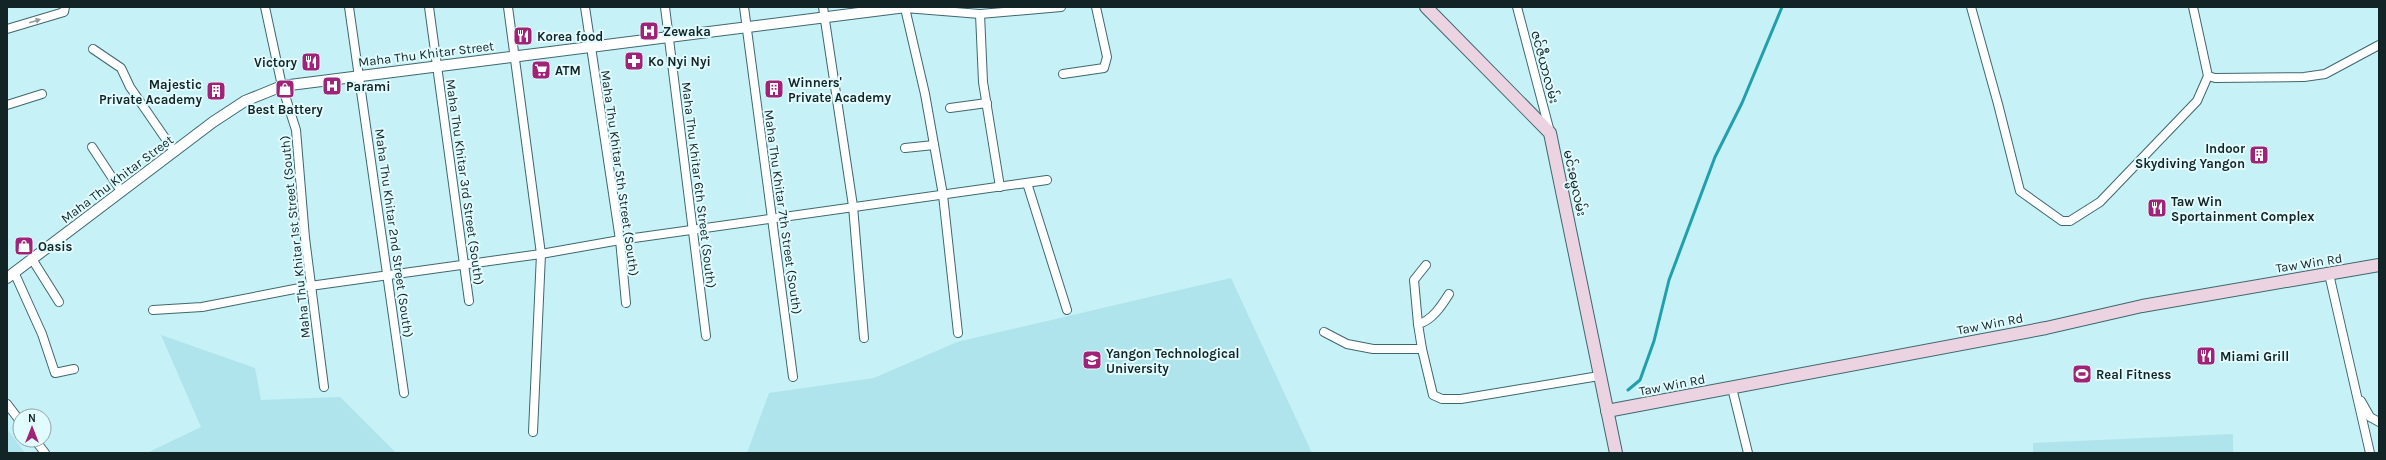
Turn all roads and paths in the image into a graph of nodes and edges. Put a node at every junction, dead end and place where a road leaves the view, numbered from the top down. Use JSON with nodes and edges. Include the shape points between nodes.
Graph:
{"nodes":[{"id":1,"x":64,"y":7,"type":"edge"},
{"id":2,"x":265,"y":7,"type":"edge"},
{"id":3,"x":349,"y":7,"type":"edge"},
{"id":4,"x":429,"y":7,"type":"edge"},
{"id":5,"x":508,"y":7,"type":"edge"},
{"id":6,"x":585,"y":7,"type":"edge"},
{"id":7,"x":665,"y":7,"type":"edge"},
{"id":8,"x":744,"y":7,"type":"edge"},
{"id":9,"x":1061,"y":7,"type":"edge"},
{"id":10,"x":1096,"y":7,"type":"edge"},
{"id":11,"x":1426,"y":7,"type":"edge"},
{"id":12,"x":1517,"y":7,"type":"edge"},
{"id":13,"x":1971,"y":7,"type":"edge"},
{"id":14,"x":2193,"y":7,"type":"edge"},
{"id":15,"x":906,"y":8,"type":"edge"},
{"id":16,"x":824,"y":12,"type":"edge"},
{"id":17,"x":980,"y":14,"type":"junction"},
{"id":18,"x":746,"y":27,"type":"junction"},
{"id":19,"x":7,"y":29,"type":"edge"},
{"id":20,"x":669,"y":36,"type":"junction"},
{"id":21,"x":2379,"y":45,"type":"edge"},
{"id":22,"x":589,"y":46,"type":"junction"},
{"id":23,"x":93,"y":49,"type":"dead end"},
{"id":24,"x":514,"y":56,"type":"junction"},
{"id":25,"x":436,"y":66,"type":"junction"},
{"id":26,"x":1063,"y":74,"type":"dead end"},
{"id":27,"x":359,"y":76,"type":"junction"},
{"id":28,"x":2208,"y":76,"type":"junction"},
{"id":29,"x":282,"y":86,"type":"junction"},
{"id":30,"x":42,"y":94,"type":"dead end"},
{"id":31,"x":987,"y":103,"type":"junction"},
{"id":32,"x":7,"y":105,"type":"edge"},
{"id":33,"x":950,"y":108,"type":"dead end"},
{"id":34,"x":1550,"y":133,"type":"junction"},
{"id":35,"x":934,"y":145,"type":"junction"},
{"id":36,"x":92,"y":147,"type":"dead end"},
{"id":37,"x":905,"y":148,"type":"dead end"},
{"id":38,"x":174,"y":151,"type":"junction"},
{"id":39,"x":1047,"y":180,"type":"dead end"},
{"id":40,"x":1027,"y":183,"type":"junction"},
{"id":41,"x":1000,"y":187,"type":"junction"},
{"id":42,"x":122,"y":191,"type":"junction"},
{"id":43,"x":943,"y":195,"type":"junction"},
{"id":44,"x":853,"y":206,"type":"junction"},
{"id":45,"x":773,"y":219,"type":"junction"},
{"id":46,"x":693,"y":230,"type":"junction"},
{"id":47,"x":620,"y":240,"type":"junction"},
{"id":48,"x":541,"y":254,"type":"junction"},
{"id":49,"x":32,"y":259,"type":"junction"},
{"id":50,"x":464,"y":264,"type":"junction"},
{"id":51,"x":1426,"y":265,"type":"dead end"},
{"id":52,"x":2379,"y":265,"type":"edge"},
{"id":53,"x":2329,"y":274,"type":"junction"},
{"id":54,"x":11,"y":275,"type":"edge"},
{"id":55,"x":388,"y":275,"type":"junction"},
{"id":56,"x":310,"y":286,"type":"junction"},
{"id":57,"x":1449,"y":294,"type":"dead end"},
{"id":58,"x":469,"y":301,"type":"dead end"},
{"id":59,"x":59,"y":302,"type":"dead end"},
{"id":60,"x":626,"y":303,"type":"dead end"},
{"id":61,"x":153,"y":310,"type":"dead end"},
{"id":62,"x":1067,"y":310,"type":"dead end"},
{"id":63,"x":1418,"y":324,"type":"junction"},
{"id":64,"x":1324,"y":332,"type":"dead end"},
{"id":65,"x":958,"y":333,"type":"dead end"},
{"id":66,"x":706,"y":336,"type":"dead end"},
{"id":67,"x":864,"y":338,"type":"dead end"},
{"id":68,"x":1422,"y":349,"type":"junction"},
{"id":69,"x":74,"y":369,"type":"dead end"},
{"id":70,"x":1599,"y":376,"type":"junction"},
{"id":71,"x":793,"y":377,"type":"dead end"},
{"id":72,"x":324,"y":387,"type":"dead end"},
{"id":73,"x":1732,"y":388,"type":"junction"},
{"id":74,"x":404,"y":393,"type":"dead end"},
{"id":75,"x":2356,"y":393,"type":"junction"},
{"id":76,"x":1607,"y":412,"type":"junction"},
{"id":77,"x":2379,"y":422,"type":"edge"},
{"id":78,"x":534,"y":432,"type":"dead end"},
{"id":79,"x":1616,"y":453,"type":"edge"},
{"id":80,"x":1748,"y":453,"type":"edge"},
{"id":81,"x":2370,"y":453,"type":"edge"}],
"edges":[{"from":19,"to":1,"type":"street","one_way":true,"via":[[64,12]]},
{"from":2,"to":29,"type":"street","name":"Maha Thu Khitar 1st Street (South)"},
{"from":3,"to":27,"type":"street","name":"Maha Thu Khitar 2nd Street (South)"},
{"from":4,"to":25,"type":"street","name":"Maha Thu Khitar 3rd Street (South)"},
{"from":5,"to":24,"type":"street"},
{"from":6,"to":22,"type":"street","name":"Maha Thu Khitar 5th Street (South)"},
{"from":7,"to":20,"type":"street","name":"Maha Thu Khitar 6th Street (South)"},
{"from":8,"to":18,"type":"street","name":"Maha Thu Khitar 7th Street (South)"},
{"from":9,"to":17,"type":"street"},
{"from":10,"to":26,"type":"street","via":[[1107,57],[1104,68]]},
{"from":11,"to":34,"type":"main road"},
{"from":12,"to":34,"type":"street","name":"ဇင်ဇီယာလမ်း"},
{"from":13,"to":28,"type":"street","via":[[2020,191],[2062,221],[2070,221],[2100,202],[2197,101]]},
{"from":14,"to":28,"type":"street"},
{"from":15,"to":16,"type":"street","name":"Maha Thu Khitar Street"},
{"from":15,"to":17,"type":"street"},
{"from":15,"to":35,"type":"street"},
{"from":16,"to":18,"type":"street","name":"Maha Thu Khitar Street"},
{"from":16,"to":44,"type":"street"},
{"from":17,"to":31,"type":"street"},
{"from":18,"to":20,"type":"street","name":"Maha Thu Khitar Street"},
{"from":18,"to":45,"type":"street","name":"Maha Thu Khitar 7th Street (South)"},
{"from":20,"to":22,"type":"street","name":"Maha Thu Khitar Street"},
{"from":20,"to":46,"type":"street","name":"Maha Thu Khitar 6th Street (South)"},
{"from":21,"to":28,"type":"street","via":[[2325,74],[2304,77]]},
{"from":22,"to":24,"type":"street","name":"Maha Thu Khitar Street"},
{"from":22,"to":47,"type":"street","name":"Maha Thu Khitar 5th Street (South)"},
{"from":23,"to":38,"type":"street","via":[[121,68],[130,87]]},
{"from":24,"to":25,"type":"street","name":"Maha Thu Khitar Street"},
{"from":24,"to":48,"type":"street"},
{"from":25,"to":27,"type":"street","name":"Maha Thu Khitar Street"},
{"from":25,"to":50,"type":"street","name":"Maha Thu Khitar 3rd Street (South)"},
{"from":27,"to":29,"type":"street","name":"Maha Thu Khitar Street"},
{"from":27,"to":55,"type":"street","name":"Maha Thu Khitar 2nd Street (South)"},
{"from":29,"to":38,"type":"street","name":"Maha Thu Khitar Street","via":[[244,101]]},
{"from":29,"to":56,"type":"street","name":"Maha Thu Khitar 1st Street (South)","via":[[296,130]]},
{"from":30,"to":32,"type":"street"},
{"from":31,"to":33,"type":"street"},
{"from":31,"to":41,"type":"street"},
{"from":34,"to":70,"type":"main road","name":"မင်းဓမ္မလမ်း"},
{"from":35,"to":37,"type":"street"},
{"from":35,"to":43,"type":"street"},
{"from":36,"to":42,"type":"street"},
{"from":38,"to":42,"type":"street","name":"Maha Thu Khitar Street"},
{"from":39,"to":40,"type":"street"},
{"from":40,"to":41,"type":"street"},
{"from":40,"to":62,"type":"street"},
{"from":41,"to":43,"type":"street"},
{"from":42,"to":49,"type":"street","name":"Maha Thu Khitar Street"},
{"from":43,"to":44,"type":"street"},
{"from":43,"to":65,"type":"street"},
{"from":44,"to":45,"type":"street"},
{"from":44,"to":67,"type":"street"},
{"from":45,"to":46,"type":"street"},
{"from":45,"to":71,"type":"street","name":"Maha Thu Khitar 7th Street (South)"},
{"from":46,"to":47,"type":"street"},
{"from":46,"to":66,"type":"street","name":"Maha Thu Khitar 6th Street (South)"},
{"from":47,"to":48,"type":"street"},
{"from":47,"to":60,"type":"street","name":"Maha Thu Khitar 5th Street (South)"},
{"from":48,"to":50,"type":"street"},
{"from":48,"to":78,"type":"street"},
{"from":49,"to":54,"type":"street","name":"Maha Thu Khitar Street"},
{"from":49,"to":59,"type":"street"},
{"from":50,"to":55,"type":"street"},
{"from":50,"to":58,"type":"street","name":"Maha Thu Khitar 3rd Street (South)"},
{"from":51,"to":63,"type":"street","via":[[1414,280]]},
{"from":52,"to":53,"type":"main road","name":"Taw Win Rd"},
{"from":53,"to":73,"type":"main road","name":"Taw Win Rd","via":[[2142,306],[2046,328]]},
{"from":53,"to":75,"type":"street"},
{"from":54,"to":69,"type":"street","via":[[42,334],[55,373]]},
{"from":55,"to":56,"type":"street"},
{"from":55,"to":74,"type":"street","name":"Maha Thu Khitar 2nd Street (South)"},
{"from":56,"to":61,"type":"street","via":[[202,307]]},
{"from":56,"to":72,"type":"street","name":"Maha Thu Khitar 1st Street (South)"},
{"from":57,"to":63,"type":"street","via":[[1440,308],[1423,323]]},
{"from":63,"to":68,"type":"street"},
{"from":64,"to":68,"type":"street","via":[[1348,344],[1373,349]]},
{"from":68,"to":70,"type":"street","via":[[1433,395],[1442,399],[1461,399]]},
{"from":70,"to":76,"type":"main road","name":"မင်းဓမ္မလမ်း"},
{"from":73,"to":76,"type":"main road","name":"Taw Win Rd"},
{"from":73,"to":80,"type":"street"},
{"from":75,"to":77,"type":"street","via":[[2370,417]]},
{"from":75,"to":81,"type":"street"},
{"from":76,"to":79,"type":"main road","name":"မင်းဓမ္မလမ်း"}]}
